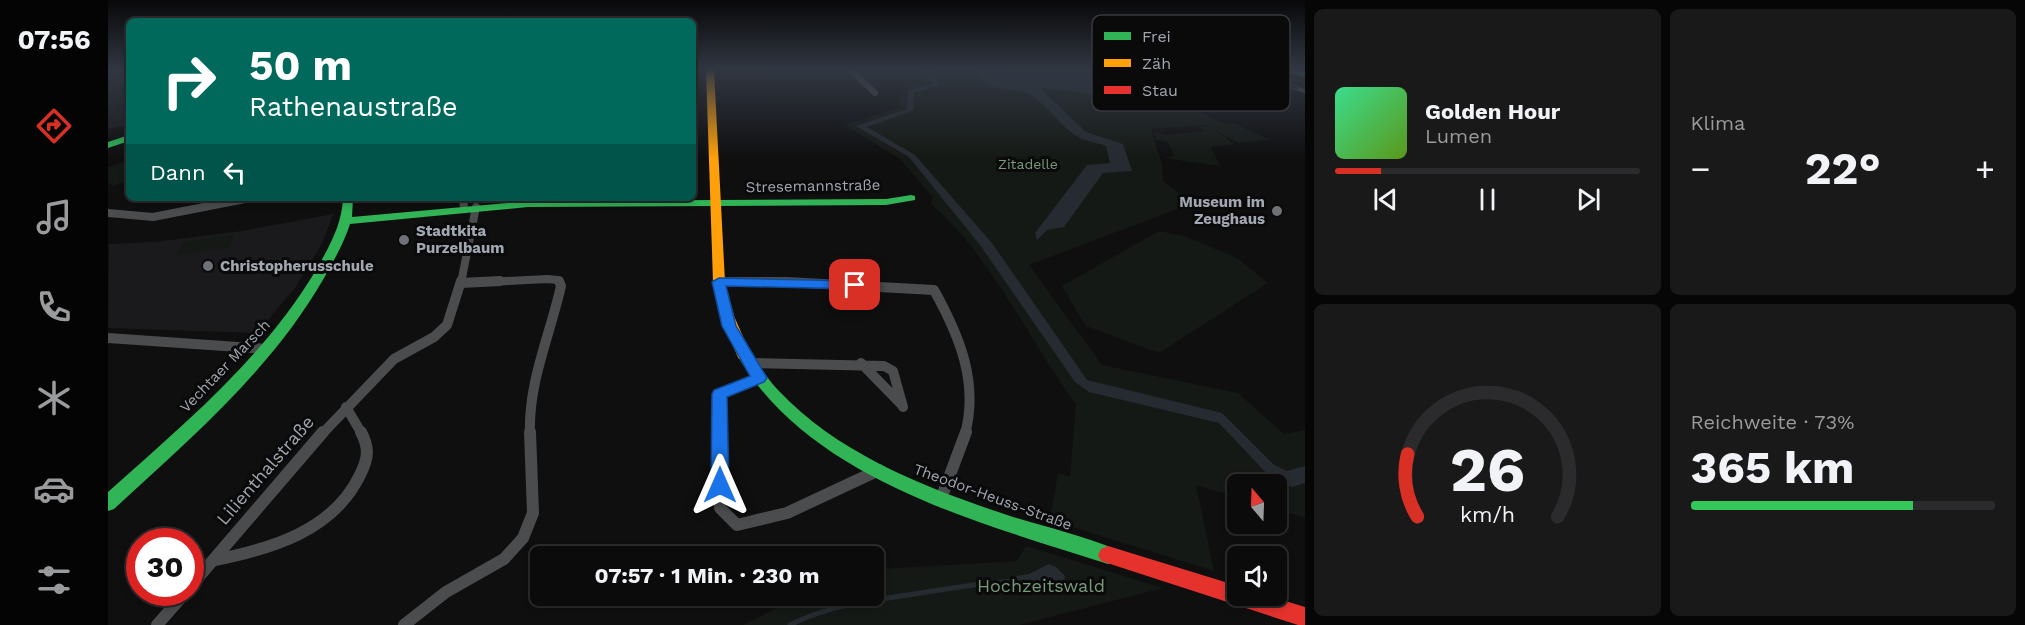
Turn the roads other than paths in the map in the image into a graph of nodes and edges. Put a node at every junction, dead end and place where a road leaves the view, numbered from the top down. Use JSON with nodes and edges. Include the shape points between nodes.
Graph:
{"nodes":[{"id":1,"x":711,"y":99,"type":"edge"},
{"id":2,"x":126,"y":139,"type":"edge"},
{"id":3,"x":108,"y":145,"type":"edge"},
{"id":4,"x":911,"y":198,"type":"dead end"},
{"id":5,"x":224,"y":201,"type":"edge"},
{"id":6,"x":348,"y":201,"type":"edge"},
{"id":7,"x":577,"y":201,"type":"edge"},
{"id":8,"x":468,"y":204,"type":"edge"},
{"id":9,"x":716,"y":204,"type":"junction"},
{"id":10,"x":108,"y":213,"type":"edge"},
{"id":11,"x":347,"y":221,"type":"junction"},
{"id":12,"x":719,"y":282,"type":"junction"},
{"id":13,"x":460,"y":283,"type":"junction"},
{"id":14,"x":108,"y":338,"type":"edge"},
{"id":15,"x":267,"y":349,"type":"junction"},
{"id":16,"x":748,"y":363,"type":"junction"},
{"id":17,"x":861,"y":363,"type":"junction"},
{"id":18,"x":759,"y":378,"type":"junction"},
{"id":19,"x":346,"y":407,"type":"junction"},
{"id":20,"x":879,"y":470,"type":"junction"},
{"id":21,"x":942,"y":499,"type":"junction"},
{"id":22,"x":108,"y":503,"type":"edge"},
{"id":23,"x":215,"y":560,"type":"junction"},
{"id":24,"x":204,"y":572,"type":"edge"},
{"id":25,"x":174,"y":606,"type":"edge"},
{"id":26,"x":1305,"y":617,"type":"edge"},
{"id":27,"x":1288,"y":618,"type":"edge"},
{"id":28,"x":157,"y":625,"type":"edge"},
{"id":29,"x":404,"y":625,"type":"edge"}],
"edges":[{"from":1,"to":9,"type":"street","name":"Theodor-Heuss-Straße"},
{"from":2,"to":3,"type":"street"},
{"from":4,"to":9,"type":"street","name":"Stresemannstraße","via":[[886,202]]},
{"from":5,"to":10,"type":"street","via":[[153,217]]},
{"from":6,"to":11,"type":"street","name":"Vechtaer Marsch"},
{"from":7,"to":8,"type":"street","name":"Stresemannstraße"},
{"from":7,"to":9,"type":"street","name":"Stresemannstraße"},
{"from":8,"to":11,"type":"street","name":"Stresemannstraße"},
{"from":8,"to":13,"type":"street","name":"Lilienthalstraße"},
{"from":9,"to":12,"type":"street","name":"Theodor-Heuss-Straße"},
{"from":11,"to":15,"type":"street","name":"Vechtaer Marsch","via":[[317,281]]},
{"from":12,"to":16,"type":"street","name":"Theodor-Heuss-Straße","via":[[729,326]]},
{"from":12,"to":21,"type":"street","via":[[934,290],[966,357],[970,406],[966,431]]},
{"from":13,"to":19,"type":"street","name":"Lilienthalstraße","via":[[447,325],[394,359]]},
{"from":13,"to":29,"type":"street","via":[[547,279],[558,280],[561,286],[529,411],[533,513],[523,538],[504,560],[446,592]]},
{"from":14,"to":15,"type":"street"},
{"from":15,"to":22,"type":"street","name":"Vechtaer Marsch"},
{"from":16,"to":17,"type":"street"},
{"from":16,"to":18,"type":"street","name":"Theodor-Heuss-Straße"},
{"from":17,"to":17,"type":"street","via":[[894,371],[903,407]]},
{"from":18,"to":20,"type":"street","name":"Theodor-Heuss-Straße","via":[[806,424]]},
{"from":18,"to":20,"type":"street","via":[[720,394],[720,508],[737,525],[787,513]]},
{"from":19,"to":23,"type":"street","name":"Lilienthalstraße","via":[[260,502]]},
{"from":19,"to":23,"type":"street","via":[[368,448],[365,465],[343,502],[292,539],[254,553]]},
{"from":20,"to":21,"type":"street","name":"Theodor-Heuss-Straße"},
{"from":21,"to":27,"type":"street","name":"Theodor-Heuss-Straße"},
{"from":23,"to":24,"type":"street","name":"Lilienthalstraße"},
{"from":25,"to":28,"type":"street"},
{"from":26,"to":27,"type":"street","name":"Theodor-Heuss-Straße"}]}
